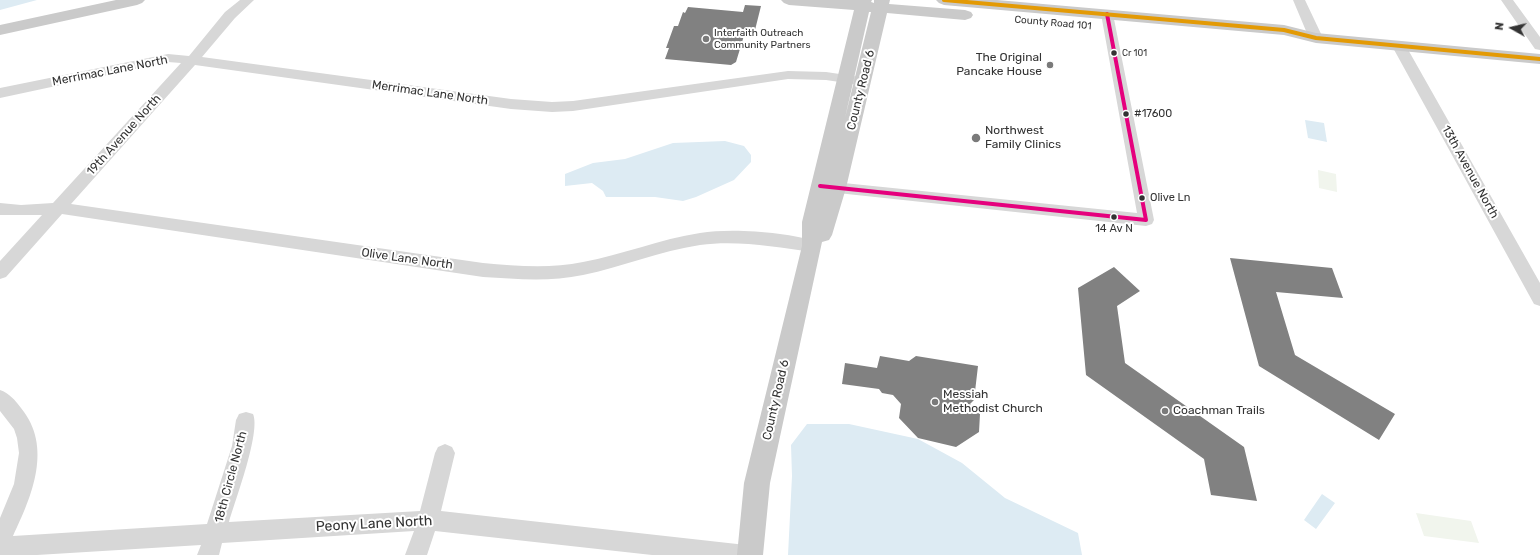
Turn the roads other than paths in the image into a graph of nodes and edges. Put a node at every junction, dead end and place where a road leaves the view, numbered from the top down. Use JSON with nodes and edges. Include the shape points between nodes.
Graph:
{"nodes":[{"id":1,"x":95,"y":0,"type":"edge"},
{"id":2,"x":137,"y":0,"type":"edge"},
{"id":3,"x":248,"y":0,"type":"edge"},
{"id":4,"x":789,"y":0,"type":"edge"},
{"id":5,"x":944,"y":0,"type":"edge"},
{"id":6,"x":1299,"y":0,"type":"edge"},
{"id":7,"x":1507,"y":0,"type":"edge"},
{"id":8,"x":811,"y":2,"type":"junction"},
{"id":9,"x":863,"y":3,"type":"edge"},
{"id":10,"x":881,"y":4,"type":"edge"},
{"id":11,"x":930,"y":12,"type":"junction"},
{"id":12,"x":0,"y":21,"type":"edge"},
{"id":13,"x":1108,"y":21,"type":"junction"},
{"id":14,"x":0,"y":30,"type":"edge"},
{"id":15,"x":1316,"y":38,"type":"junction"},
{"id":16,"x":855,"y":39,"type":"junction"},
{"id":17,"x":874,"y":39,"type":"junction"},
{"id":18,"x":1399,"y":46,"type":"junction"},
{"id":19,"x":1540,"y":46,"type":"edge"},
{"id":20,"x":1540,"y":59,"type":"edge"},
{"id":21,"x":192,"y":60,"type":"junction"},
{"id":22,"x":845,"y":79,"type":"junction"},
{"id":23,"x":863,"y":81,"type":"junction"},
{"id":24,"x":0,"y":93,"type":"edge"},
{"id":25,"x":828,"y":187,"type":"junction"},
{"id":26,"x":58,"y":208,"type":"junction"},
{"id":27,"x":0,"y":209,"type":"edge"},
{"id":28,"x":812,"y":246,"type":"junction"},
{"id":29,"x":0,"y":272,"type":"edge"},
{"id":30,"x":1540,"y":299,"type":"edge"},
{"id":31,"x":0,"y":398,"type":"edge"},
{"id":32,"x":246,"y":420,"type":"dead end"},
{"id":33,"x":445,"y":453,"type":"dead end"},
{"id":34,"x":428,"y":520,"type":"junction"},
{"id":35,"x":215,"y":534,"type":"junction"},
{"id":36,"x":0,"y":540,"type":"edge"},
{"id":37,"x":0,"y":547,"type":"edge"},
{"id":38,"x":208,"y":555,"type":"edge"},
{"id":39,"x":416,"y":555,"type":"edge"},
{"id":40,"x":746,"y":555,"type":"edge"},
{"id":41,"x":750,"y":555,"type":"edge"}],
"edges":[{"from":1,"to":12,"type":"main road"},
{"from":2,"to":14,"type":"main road"},
{"from":3,"to":21,"type":"street","name":"19th Avenue North","via":[[230,15]]},
{"from":4,"to":8,"type":"main road","name":"County Road 101"},
{"from":5,"to":13,"type":"main road","name":"County Road 101"},
{"from":6,"to":15,"type":"street"},
{"from":7,"to":19,"type":"street"},
{"from":8,"to":9,"type":"main road","name":"County Road 101"},
{"from":8,"to":16,"type":"main road","via":[[839,17]]},
{"from":9,"to":10,"type":"main road","name":"County Road 101"},
{"from":9,"to":16,"type":"main road","name":"County Road 6"},
{"from":10,"to":11,"type":"main road","name":"County Road 101"},
{"from":10,"to":17,"type":"main road","name":"County Road 6"},
{"from":11,"to":13,"type":"main road","name":"County Road 101"},
{"from":11,"to":17,"type":"main road","via":[[897,20],[884,28]]},
{"from":13,"to":15,"type":"main road","name":"County Road 101","via":[[1284,30]]},
{"from":13,"to":25,"type":"street","via":[[1146,220]]},
{"from":15,"to":18,"type":"main road","name":"County Road 101"},
{"from":16,"to":22,"type":"main road","name":"County Road 6"},
{"from":17,"to":23,"type":"main road","name":"County Road 6"},
{"from":18,"to":20,"type":"main road","name":"County Road 101"},
{"from":18,"to":30,"type":"street","name":"13th Avenue North"},
{"from":21,"to":22,"type":"street","name":"Merrimac Lane North","via":[[545,107],[580,106],[788,75]]},
{"from":21,"to":24,"type":"street","name":"Merrimac Lane North","via":[[168,58]]},
{"from":21,"to":26,"type":"street","name":"19th Avenue North"},
{"from":22,"to":23,"type":"street","name":"Merrimac Lane North"},
{"from":22,"to":25,"type":"main road","name":"County Road 6"},
{"from":23,"to":25,"type":"main road","name":"County Road 6"},
{"from":25,"to":28,"type":"main road","name":"County Road 6","via":[[822,234]]},
{"from":26,"to":27,"type":"street","name":"Olive Lane North","via":[[37,211]]},
{"from":26,"to":28,"type":"street","name":"Olive Lane North","via":[[514,273],[548,273],[581,269],[701,239],[755,240]]},
{"from":26,"to":29,"type":"street","name":"19th Avenue North"},
{"from":28,"to":41,"type":"main road","name":"County Road 6","via":[[759,476]]},
{"from":31,"to":36,"type":"street","via":[[12,410],[22,426],[27,447],[26,472],[19,500]]},
{"from":32,"to":35,"type":"street","name":"18th Circle North","via":[[242,446]]},
{"from":33,"to":34,"type":"street"},
{"from":34,"to":35,"type":"street","name":"Peony Lane North"},
{"from":34,"to":39,"type":"street"},
{"from":34,"to":40,"type":"street","name":"Peony Lane North"},
{"from":35,"to":37,"type":"street","name":"Peony Lane North"},
{"from":35,"to":38,"type":"street","name":"18th Circle North"}]}
